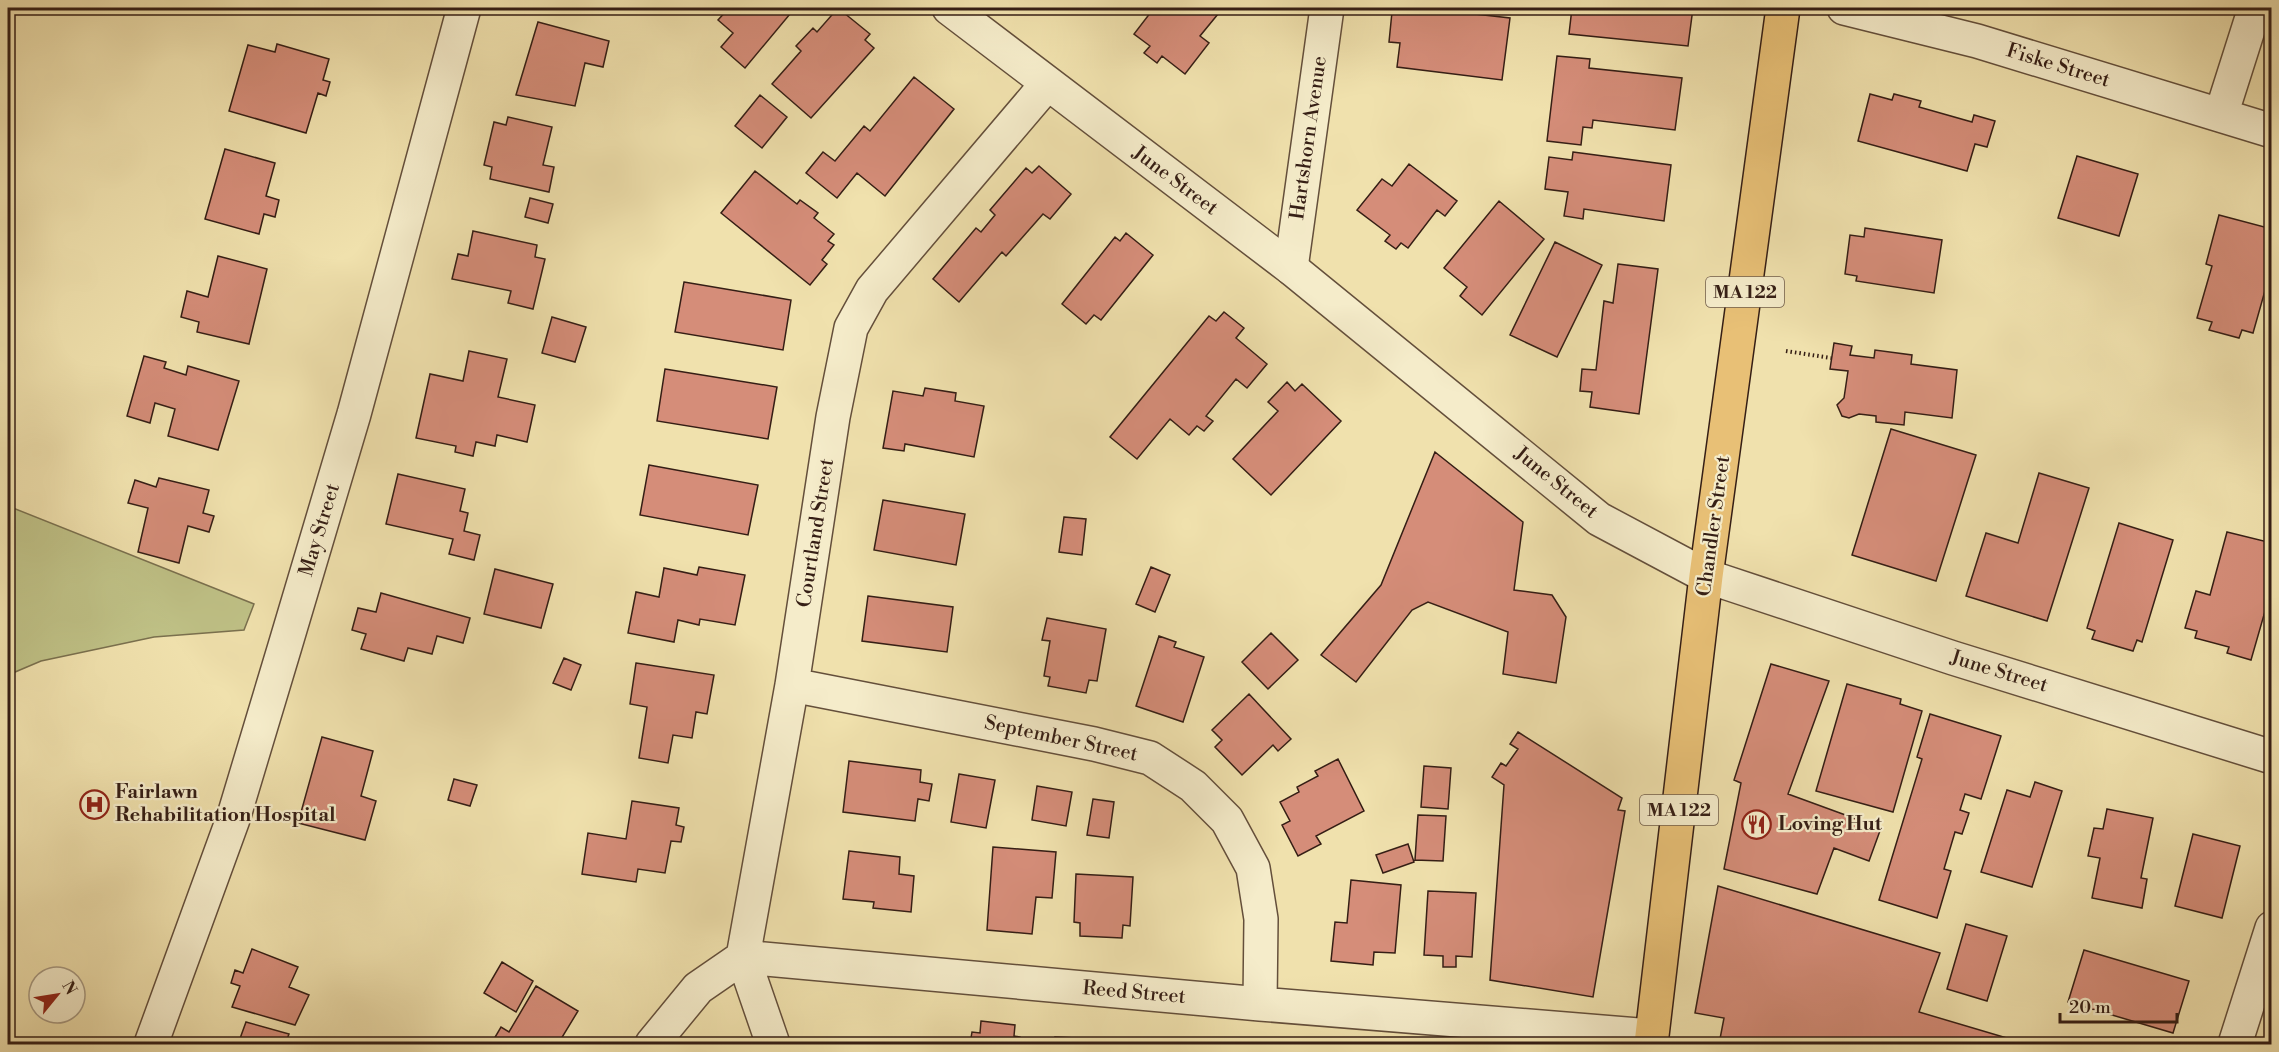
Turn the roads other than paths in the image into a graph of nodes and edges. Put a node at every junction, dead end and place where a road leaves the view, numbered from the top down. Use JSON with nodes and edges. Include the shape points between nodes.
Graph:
{"nodes":[{"id":1,"x":464,"y":8,"type":"edge"},
{"id":2,"x":949,"y":8,"type":"edge"},
{"id":3,"x":1327,"y":8,"type":"edge"},
{"id":4,"x":1783,"y":8,"type":"edge"},
{"id":5,"x":1844,"y":8,"type":"edge"},
{"id":6,"x":2255,"y":8,"type":"edge"},
{"id":7,"x":1047,"y":84,"type":"junction"},
{"id":8,"x":2221,"y":115,"type":"junction"},
{"id":9,"x":2271,"y":131,"type":"edge"},
{"id":10,"x":1291,"y":268,"type":"junction"},
{"id":11,"x":1706,"y":576,"type":"junction"},
{"id":12,"x":792,"y":685,"type":"junction"},
{"id":13,"x":2271,"y":757,"type":"edge"},
{"id":14,"x":2271,"y":928,"type":"edge"},
{"id":15,"x":743,"y":957,"type":"junction"},
{"id":16,"x":1260,"y":1004,"type":"junction"},
{"id":17,"x":1651,"y":1040,"type":"edge"},
{"id":18,"x":151,"y":1044,"type":"edge"},
{"id":19,"x":652,"y":1044,"type":"edge"},
{"id":20,"x":773,"y":1044,"type":"edge"},
{"id":21,"x":2235,"y":1044,"type":"edge"}],
"edges":[{"from":1,"to":18,"type":"street","name":"May Street","via":[[354,414],[282,657],[233,819]]},
{"from":2,"to":7,"type":"street","name":"June Street"},
{"from":3,"to":10,"type":"street","name":"Hartshorn Avenue"},
{"from":4,"to":11,"type":"main road","name":"Chandler Street","number":"MA 122"},
{"from":5,"to":8,"type":"street","name":"Fiske Street","via":[[1977,41]]},
{"from":6,"to":8,"type":"street"},
{"from":7,"to":10,"type":"street","name":"June Street"},
{"from":7,"to":12,"type":"street","name":"Courtland Street","via":[[872,290],[852,328],[833,417]]},
{"from":8,"to":9,"type":"street","name":"Fiske Street"},
{"from":10,"to":11,"type":"street","name":"June Street","via":[[1599,519]]},
{"from":11,"to":13,"type":"street","name":"June Street"},
{"from":11,"to":17,"type":"main road","name":"Chandler Street","number":"MA 122"},
{"from":12,"to":15,"type":"street","name":"Courtland Street"},
{"from":12,"to":16,"type":"street","name":"September Street","via":[[1150,758],[1193,786],[1227,819],[1253,868],[1261,919]]},
{"from":14,"to":21,"type":"street"},
{"from":15,"to":16,"type":"street","name":"Reed Street"},
{"from":15,"to":19,"type":"street","via":[[698,988]]},
{"from":15,"to":20,"type":"street","name":"Courtland Street"},
{"from":16,"to":17,"type":"street","name":"Reed Street"}]}
